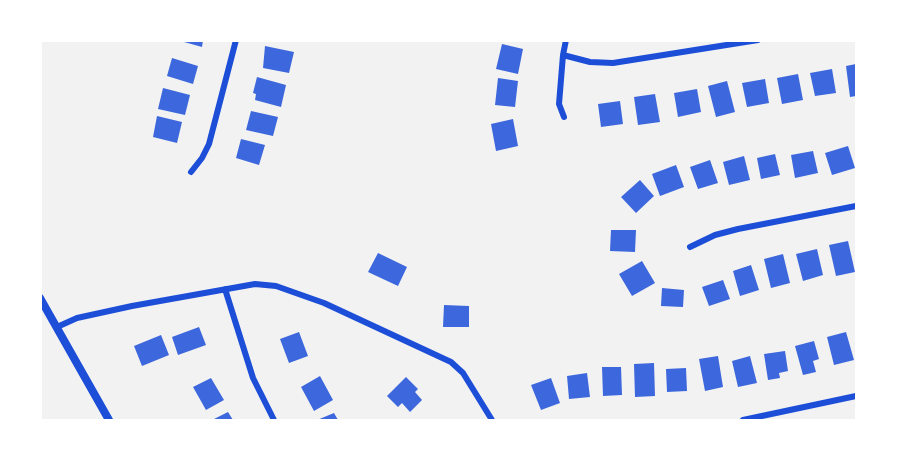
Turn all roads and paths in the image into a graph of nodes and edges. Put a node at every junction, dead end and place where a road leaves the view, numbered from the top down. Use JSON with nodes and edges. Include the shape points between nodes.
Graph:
{"nodes":[{"id":1,"x":236,"y":40,"type":"edge"},
{"id":2,"x":566,"y":40,"type":"edge"},
{"id":3,"x":758,"y":40,"type":"edge"},
{"id":4,"x":563,"y":55,"type":"junction"},
{"id":5,"x":564,"y":117,"type":"dead end"},
{"id":6,"x":190,"y":172,"type":"dead end"},
{"id":7,"x":856,"y":206,"type":"edge"},
{"id":8,"x":690,"y":247,"type":"dead end"},
{"id":9,"x":225,"y":289,"type":"junction"},
{"id":10,"x":40,"y":298,"type":"edge"},
{"id":11,"x":57,"y":327,"type":"junction"},
{"id":12,"x":856,"y":396,"type":"edge"},
{"id":13,"x":109,"y":420,"type":"edge"},
{"id":14,"x":274,"y":420,"type":"edge"},
{"id":15,"x":492,"y":420,"type":"edge"},
{"id":16,"x":743,"y":420,"type":"edge"}],
"edges":[{"from":1,"to":6,"type":"street","via":[[209,144]]},
{"from":2,"to":4,"type":"street"},
{"from":3,"to":4,"type":"street","via":[[613,63]]},
{"from":4,"to":5,"type":"street","via":[[560,104]]},
{"from":7,"to":8,"type":"street","via":[[738,229]]},
{"from":9,"to":11,"type":"street","via":[[77,318]]},
{"from":9,"to":14,"type":"street","via":[[253,378]]},
{"from":9,"to":15,"type":"street","via":[[255,284],[276,286],[434,353],[463,373]]},
{"from":10,"to":11,"type":"street"},
{"from":11,"to":13,"type":"street"},
{"from":12,"to":16,"type":"street"}]}
